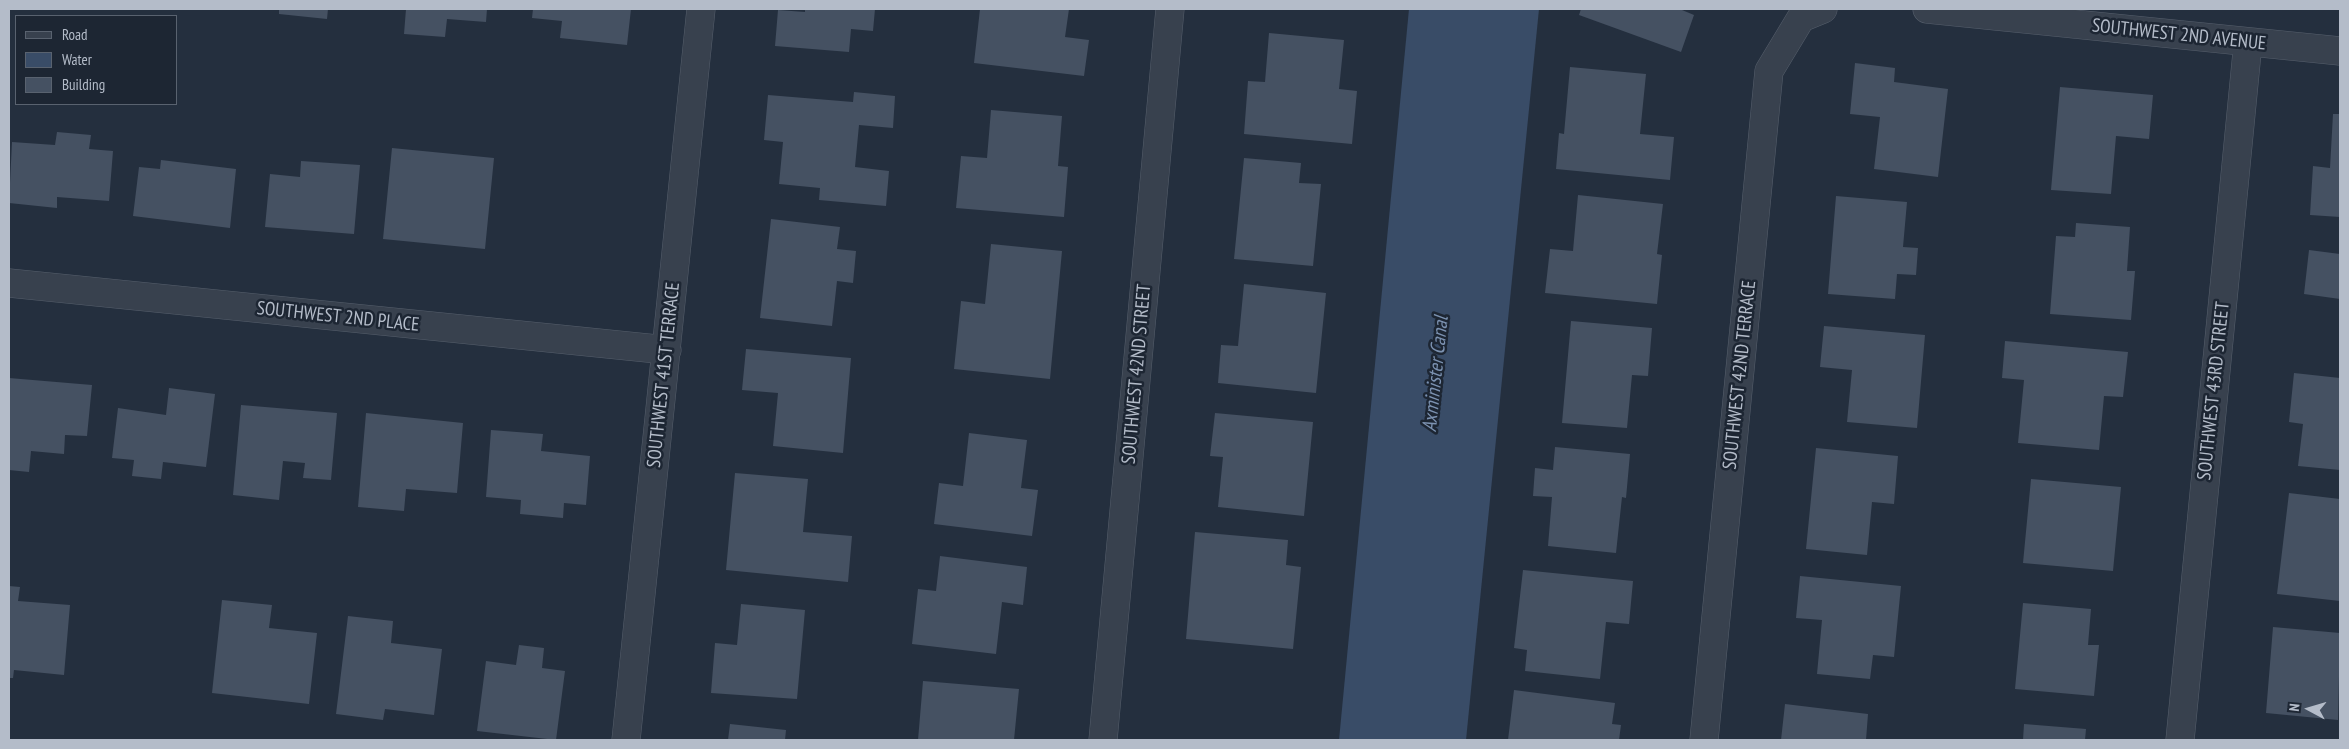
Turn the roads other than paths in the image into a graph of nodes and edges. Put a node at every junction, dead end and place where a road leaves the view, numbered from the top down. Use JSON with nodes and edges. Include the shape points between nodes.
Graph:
{"nodes":[{"id":1,"x":701,"y":9,"type":"edge"},
{"id":2,"x":1170,"y":9,"type":"edge"},
{"id":3,"x":1927,"y":9,"type":"edge"},
{"id":4,"x":1812,"y":13,"type":"edge"},
{"id":5,"x":2248,"y":42,"type":"junction"},
{"id":6,"x":2340,"y":51,"type":"edge"},
{"id":7,"x":9,"y":284,"type":"edge"},
{"id":8,"x":666,"y":350,"type":"junction"},
{"id":9,"x":626,"y":740,"type":"edge"},
{"id":10,"x":1103,"y":740,"type":"edge"},
{"id":11,"x":1704,"y":740,"type":"edge"},
{"id":12,"x":2180,"y":740,"type":"edge"}],
"edges":[{"from":1,"to":8,"type":"street","name":"SOUTHWEST 41ST TERRACE"},
{"from":2,"to":10,"type":"street","name":"SOUTHWEST 42ND STREET"},
{"from":3,"to":5,"type":"street","name":"SOUTHWEST 2ND AVENUE"},
{"from":4,"to":11,"type":"street","name":"SOUTHWEST 42ND TERRACE","via":[[1770,71]]},
{"from":5,"to":6,"type":"street","name":"SOUTHWEST 2ND AVENUE"},
{"from":5,"to":12,"type":"street","name":"SOUTHWEST 43RD STREET"},
{"from":7,"to":8,"type":"street","name":"SOUTHWEST 2ND PLACE"},
{"from":8,"to":9,"type":"street","name":"SOUTHWEST 41ST TERRACE"}]}
